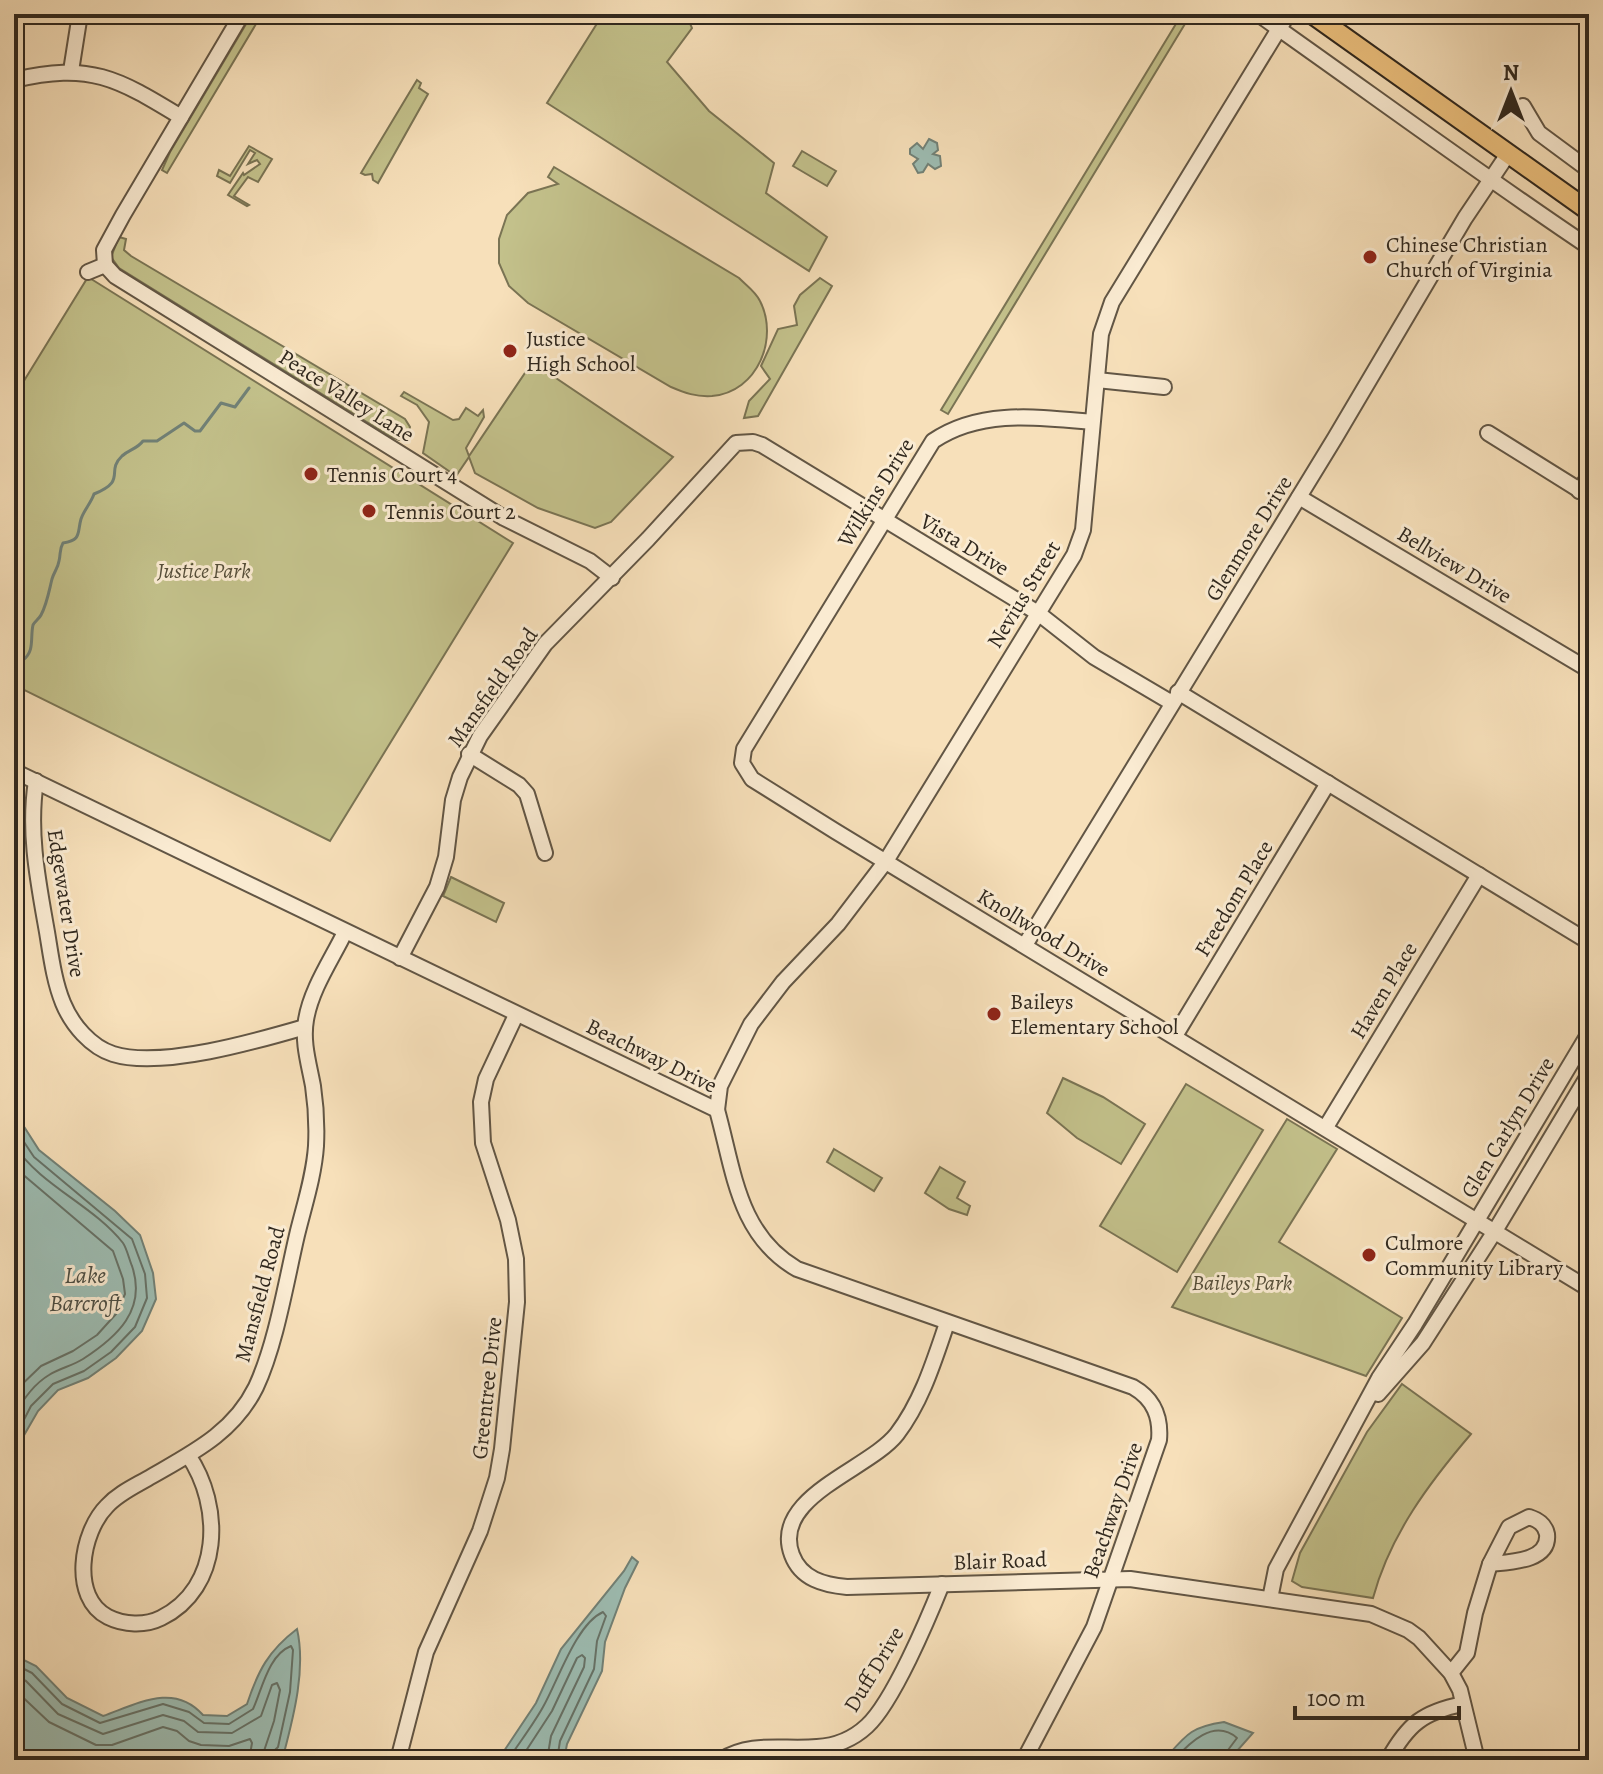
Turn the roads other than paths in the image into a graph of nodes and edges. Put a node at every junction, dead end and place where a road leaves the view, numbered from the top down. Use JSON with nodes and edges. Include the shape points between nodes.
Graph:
{"nodes":[{"id":1,"x":80,"y":14,"type":"edge"},
{"id":2,"x":242,"y":14,"type":"edge"},
{"id":3,"x":1258,"y":14,"type":"edge"},
{"id":4,"x":1288,"y":14,"type":"edge"},
{"id":5,"x":1312,"y":14,"type":"edge"},
{"id":6,"x":1279,"y":28,"type":"junction"},
{"id":7,"x":71,"y":71,"type":"junction"},
{"id":8,"x":14,"y":80,"type":"edge"},
{"id":9,"x":1523,"y":106,"type":"dead end"},
{"id":10,"x":181,"y":117,"type":"junction"},
{"id":11,"x":1508,"y":154,"type":"junction"},
{"id":12,"x":1589,"y":170,"type":"edge"},
{"id":13,"x":1490,"y":180,"type":"junction"},
{"id":14,"x":1589,"y":211,"type":"edge"},
{"id":15,"x":1589,"y":247,"type":"edge"},
{"id":16,"x":105,"y":265,"type":"junction"},
{"id":17,"x":88,"y":272,"type":"dead end"},
{"id":18,"x":1097,"y":380,"type":"junction"},
{"id":19,"x":1164,"y":387,"type":"dead end"},
{"id":20,"x":1092,"y":422,"type":"junction"},
{"id":21,"x":1488,"y":433,"type":"dead end"},
{"id":22,"x":730,"y":448,"type":"joint"},
{"id":23,"x":1589,"y":476,"type":"edge"},
{"id":24,"x":1584,"y":493,"type":"edge"},
{"id":25,"x":1299,"y":497,"type":"junction"},
{"id":26,"x":883,"y":519,"type":"junction"},
{"id":27,"x":612,"y":578,"type":"junction"},
{"id":28,"x":1038,"y":613,"type":"junction"},
{"id":29,"x":794,"y":666,"type":"joint"},
{"id":30,"x":1589,"y":670,"type":"edge"},
{"id":31,"x":1175,"y":698,"type":"junction"},
{"id":32,"x":469,"y":754,"type":"junction"},
{"id":33,"x":14,"y":771,"type":"edge"},
{"id":34,"x":36,"y":781,"type":"junction"},
{"id":35,"x":1328,"y":783,"type":"junction"},
{"id":36,"x":545,"y":853,"type":"dead end"},
{"id":37,"x":886,"y":861,"type":"junction"},
{"id":38,"x":1479,"y":875,"type":"junction"},
{"id":39,"x":345,"y":932,"type":"junction"},
{"id":40,"x":1589,"y":942,"type":"edge"},
{"id":41,"x":1025,"y":945,"type":"junction"},
{"id":42,"x":400,"y":958,"type":"junction"},
{"id":43,"x":516,"y":1015,"type":"junction"},
{"id":44,"x":305,"y":1027,"type":"junction"},
{"id":45,"x":1589,"y":1033,"type":"edge"},
{"id":46,"x":1175,"y":1036,"type":"junction"},
{"id":47,"x":1589,"y":1074,"type":"edge"},
{"id":48,"x":717,"y":1110,"type":"junction"},
{"id":49,"x":1326,"y":1127,"type":"junction"},
{"id":50,"x":1477,"y":1219,"type":"junction"},
{"id":51,"x":1495,"y":1231,"type":"junction"},
{"id":52,"x":1589,"y":1289,"type":"edge"},
{"id":53,"x":947,"y":1323,"type":"junction"},
{"id":54,"x":1364,"y":1409,"type":"junction"},
{"id":55,"x":188,"y":1455,"type":"junction"},
{"id":56,"x":1490,"y":1564,"type":"dead end"},
{"id":57,"x":1113,"y":1578,"type":"junction"},
{"id":58,"x":942,"y":1584,"type":"junction"},
{"id":59,"x":1270,"y":1599,"type":"junction"},
{"id":60,"x":1451,"y":1673,"type":"junction"},
{"id":61,"x":1463,"y":1704,"type":"junction"},
{"id":62,"x":398,"y":1760,"type":"edge"},
{"id":63,"x":721,"y":1760,"type":"edge"},
{"id":64,"x":1024,"y":1760,"type":"edge"},
{"id":65,"x":1388,"y":1760,"type":"edge"},
{"id":66,"x":1477,"y":1760,"type":"edge"}],
"edges":[{"from":1,"to":7,"type":"street"},
{"from":2,"to":10,"type":"street"},
{"from":3,"to":6,"type":"street"},
{"from":4,"to":6,"type":"street","name":"Nevius Street"},
{"from":5,"to":11,"type":"main road"},
{"from":6,"to":13,"type":"street"},
{"from":6,"to":18,"type":"street","name":"Nevius Street","via":[[1112,302],[1101,334]]},
{"from":7,"to":8,"type":"street"},
{"from":7,"to":10,"type":"street","via":[[128,85]]},
{"from":9,"to":12,"type":"street","via":[[1539,133]]},
{"from":10,"to":16,"type":"street","via":[[104,250]]},
{"from":11,"to":13,"type":"street","name":"Glenmore Drive"},
{"from":11,"to":14,"type":"main road"},
{"from":13,"to":15,"type":"street"},
{"from":13,"to":25,"type":"street","name":"Glenmore Drive"},
{"from":16,"to":17,"type":"street"},
{"from":16,"to":27,"type":"street","name":"Peace Valley Lane","via":[[397,452]]},
{"from":18,"to":19,"type":"street"},
{"from":18,"to":20,"type":"street","name":"Nevius Street"},
{"from":20,"to":26,"type":"street","name":"Wilkins Drive","via":[[1016,417],[947,431],[927,447]]},
{"from":20,"to":28,"type":"street","name":"Nevius Street","via":[[1083,530],[1074,555]]},
{"from":21,"to":24,"type":"street"},
{"from":22,"to":26,"type":"street","name":"Vista Drive","via":[[743,441],[762,445]]},
{"from":22,"to":27,"type":"street","name":"Mansfield Road"},
{"from":23,"to":24,"type":"street"},
{"from":25,"to":30,"type":"street","name":"Bellview Drive"},
{"from":25,"to":31,"type":"street","name":"Glenmore Drive"},
{"from":26,"to":28,"type":"street","name":"Vista Drive"},
{"from":26,"to":29,"type":"street","name":"Wilkins Drive"},
{"from":27,"to":32,"type":"street","name":"Mansfield Road","via":[[545,644]]},
{"from":28,"to":31,"type":"street","name":"Vista Drive","via":[[1102,662]]},
{"from":28,"to":37,"type":"street","name":"Nevius Street"},
{"from":29,"to":37,"type":"street","name":"Knollwood Drive","via":[[744,749],[744,769],[752,779]]},
{"from":31,"to":35,"type":"street","name":"Vista Drive"},
{"from":31,"to":41,"type":"street","name":"Glenmore Drive"},
{"from":32,"to":36,"type":"street","via":[[527,794]]},
{"from":32,"to":42,"type":"street","name":"Mansfield Road","via":[[453,800],[441,878]]},
{"from":33,"to":34,"type":"street","name":"Beachway Drive"},
{"from":34,"to":39,"type":"street","name":"Beachway Drive"},
{"from":34,"to":44,"type":"street","name":"Edgewater Drive","via":[[32,837],[53,965],[64,1005],[90,1040],[113,1054],[151,1058]]},
{"from":35,"to":38,"type":"street","name":"Vista Drive"},
{"from":35,"to":46,"type":"street","name":"Freedom Place"},
{"from":37,"to":41,"type":"street","name":"Knollwood Drive"},
{"from":37,"to":48,"type":"street","name":"Nevius Street","via":[[751,1024],[720,1086]]},
{"from":38,"to":40,"type":"street","name":"Vista Drive"},
{"from":38,"to":49,"type":"street","name":"Haven Place"},
{"from":39,"to":42,"type":"street","name":"Beachway Drive"},
{"from":39,"to":44,"type":"street","name":"Mansfield Road","via":[[310,1004]]},
{"from":41,"to":46,"type":"street","name":"Knollwood Drive"},
{"from":42,"to":43,"type":"street","name":"Beachway Drive"},
{"from":43,"to":48,"type":"street","name":"Beachway Drive"},
{"from":43,"to":62,"type":"street","name":"Greentree Drive","via":[[481,1102],[483,1143],[516,1259],[517,1302],[502,1449],[480,1531],[426,1652]]},
{"from":44,"to":55,"type":"street","name":"Mansfield Road","via":[[316,1150],[266,1361],[249,1401],[211,1442]]},
{"from":45,"to":50,"type":"street","name":"Glen Carlyn Drive"},
{"from":46,"to":49,"type":"street","name":"Knollwood Drive"},
{"from":47,"to":51,"type":"street","name":"Glen Carlyn Drive"},
{"from":48,"to":53,"type":"street","name":"Beachway Drive","via":[[743,1206],[770,1251],[797,1269]]},
{"from":49,"to":50,"type":"street","name":"Knollwood Drive"},
{"from":50,"to":51,"type":"street","name":"Knollwood Drive"},
{"from":50,"to":54,"type":"street","name":"Glen Carlyn Drive"},
{"from":51,"to":52,"type":"street","name":"Knollwood Drive"},
{"from":51,"to":54,"type":"street","name":"Glen Carlyn Drive","via":[[1423,1343]]},
{"from":53,"to":57,"type":"street","name":"Beachway Drive","via":[[1133,1387],[1155,1408],[1159,1440]]},
{"from":53,"to":58,"type":"street","name":"Blair Road","via":[[918,1402],[898,1433],[875,1456],[808,1500],[789,1532],[795,1562],[819,1582],[847,1587]]},
{"from":54,"to":59,"type":"street","name":"Glen Carlyn Drive","via":[[1276,1569]]},
{"from":55,"to":55,"type":"street","name":"Mansfield Road","via":[[122,1493],[94,1524],[86,1552],[86,1593],[91,1605],[118,1622],[158,1620],[179,1607],[197,1587],[208,1563],[210,1517],[198,1471]]},
{"from":56,"to":60,"type":"street","via":[[1467,1653]]},
{"from":57,"to":58,"type":"street","name":"Blair Road"},
{"from":57,"to":59,"type":"street","name":"Blair Road"},
{"from":57,"to":64,"type":"street","name":"Beachway Drive","via":[[1084,1650]]},
{"from":58,"to":63,"type":"street","name":"Duff Drive","via":[[893,1687],[877,1715],[857,1734],[832,1745],[751,1748]]},
{"from":59,"to":60,"type":"street","name":"Blair Road","via":[[1392,1621],[1419,1638]]},
{"from":60,"to":61,"type":"street","name":"Blair Road"},
{"from":61,"to":65,"type":"street","via":[[1424,1716],[1403,1735]]},
{"from":61,"to":66,"type":"street","name":"Blair Road"}]}
